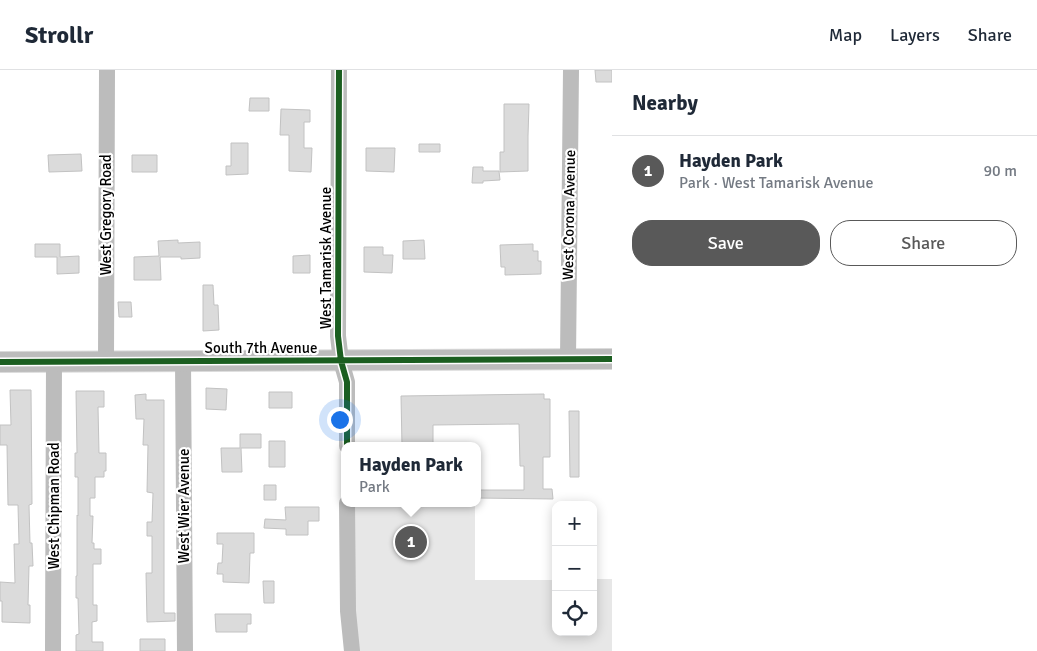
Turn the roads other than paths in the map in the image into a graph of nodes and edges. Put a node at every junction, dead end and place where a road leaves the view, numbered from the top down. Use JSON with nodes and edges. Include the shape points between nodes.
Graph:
{"nodes":[{"id":1,"x":107,"y":70,"type":"edge"},
{"id":2,"x":339,"y":70,"type":"edge"},
{"id":3,"x":570,"y":70,"type":"edge"},
{"id":4,"x":568,"y":359,"type":"junction"},
{"id":5,"x":612,"y":359,"type":"edge"},
{"id":6,"x":183,"y":360,"type":"junction"},
{"id":7,"x":54,"y":361,"type":"junction"},
{"id":8,"x":106,"y":361,"type":"junction"},
{"id":9,"x":340,"y":361,"type":"junction"},
{"id":10,"x":0,"y":362,"type":"edge"},
{"id":11,"x":347,"y":442,"type":"edge"},
{"id":12,"x":347,"y":507,"type":"edge"},
{"id":13,"x":54,"y":651,"type":"edge"},
{"id":14,"x":185,"y":651,"type":"edge"},
{"id":15,"x":352,"y":651,"type":"edge"}],
"edges":[{"from":1,"to":8,"type":"street","name":"West Gregory Road"},
{"from":2,"to":9,"type":"street","name":"West Tamarisk Avenue"},
{"from":3,"to":4,"type":"street","name":"West Corona Avenue"},
{"from":4,"to":5,"type":"main road","name":"South 7th Avenue"},
{"from":4,"to":9,"type":"main road","name":"South 7th Avenue"},
{"from":6,"to":8,"type":"main road","name":"South 7th Avenue"},
{"from":6,"to":9,"type":"main road","name":"South 7th Avenue"},
{"from":6,"to":14,"type":"street","name":"West Wier Avenue"},
{"from":7,"to":8,"type":"main road","name":"South 7th Avenue"},
{"from":7,"to":10,"type":"main road","name":"South 7th Avenue"},
{"from":7,"to":13,"type":"street","name":"West Chipman Road"},
{"from":9,"to":11,"type":"street","name":"West Tamarisk Avenue","via":[[347,382]]},
{"from":12,"to":15,"type":"street","via":[[348,611]]}]}
